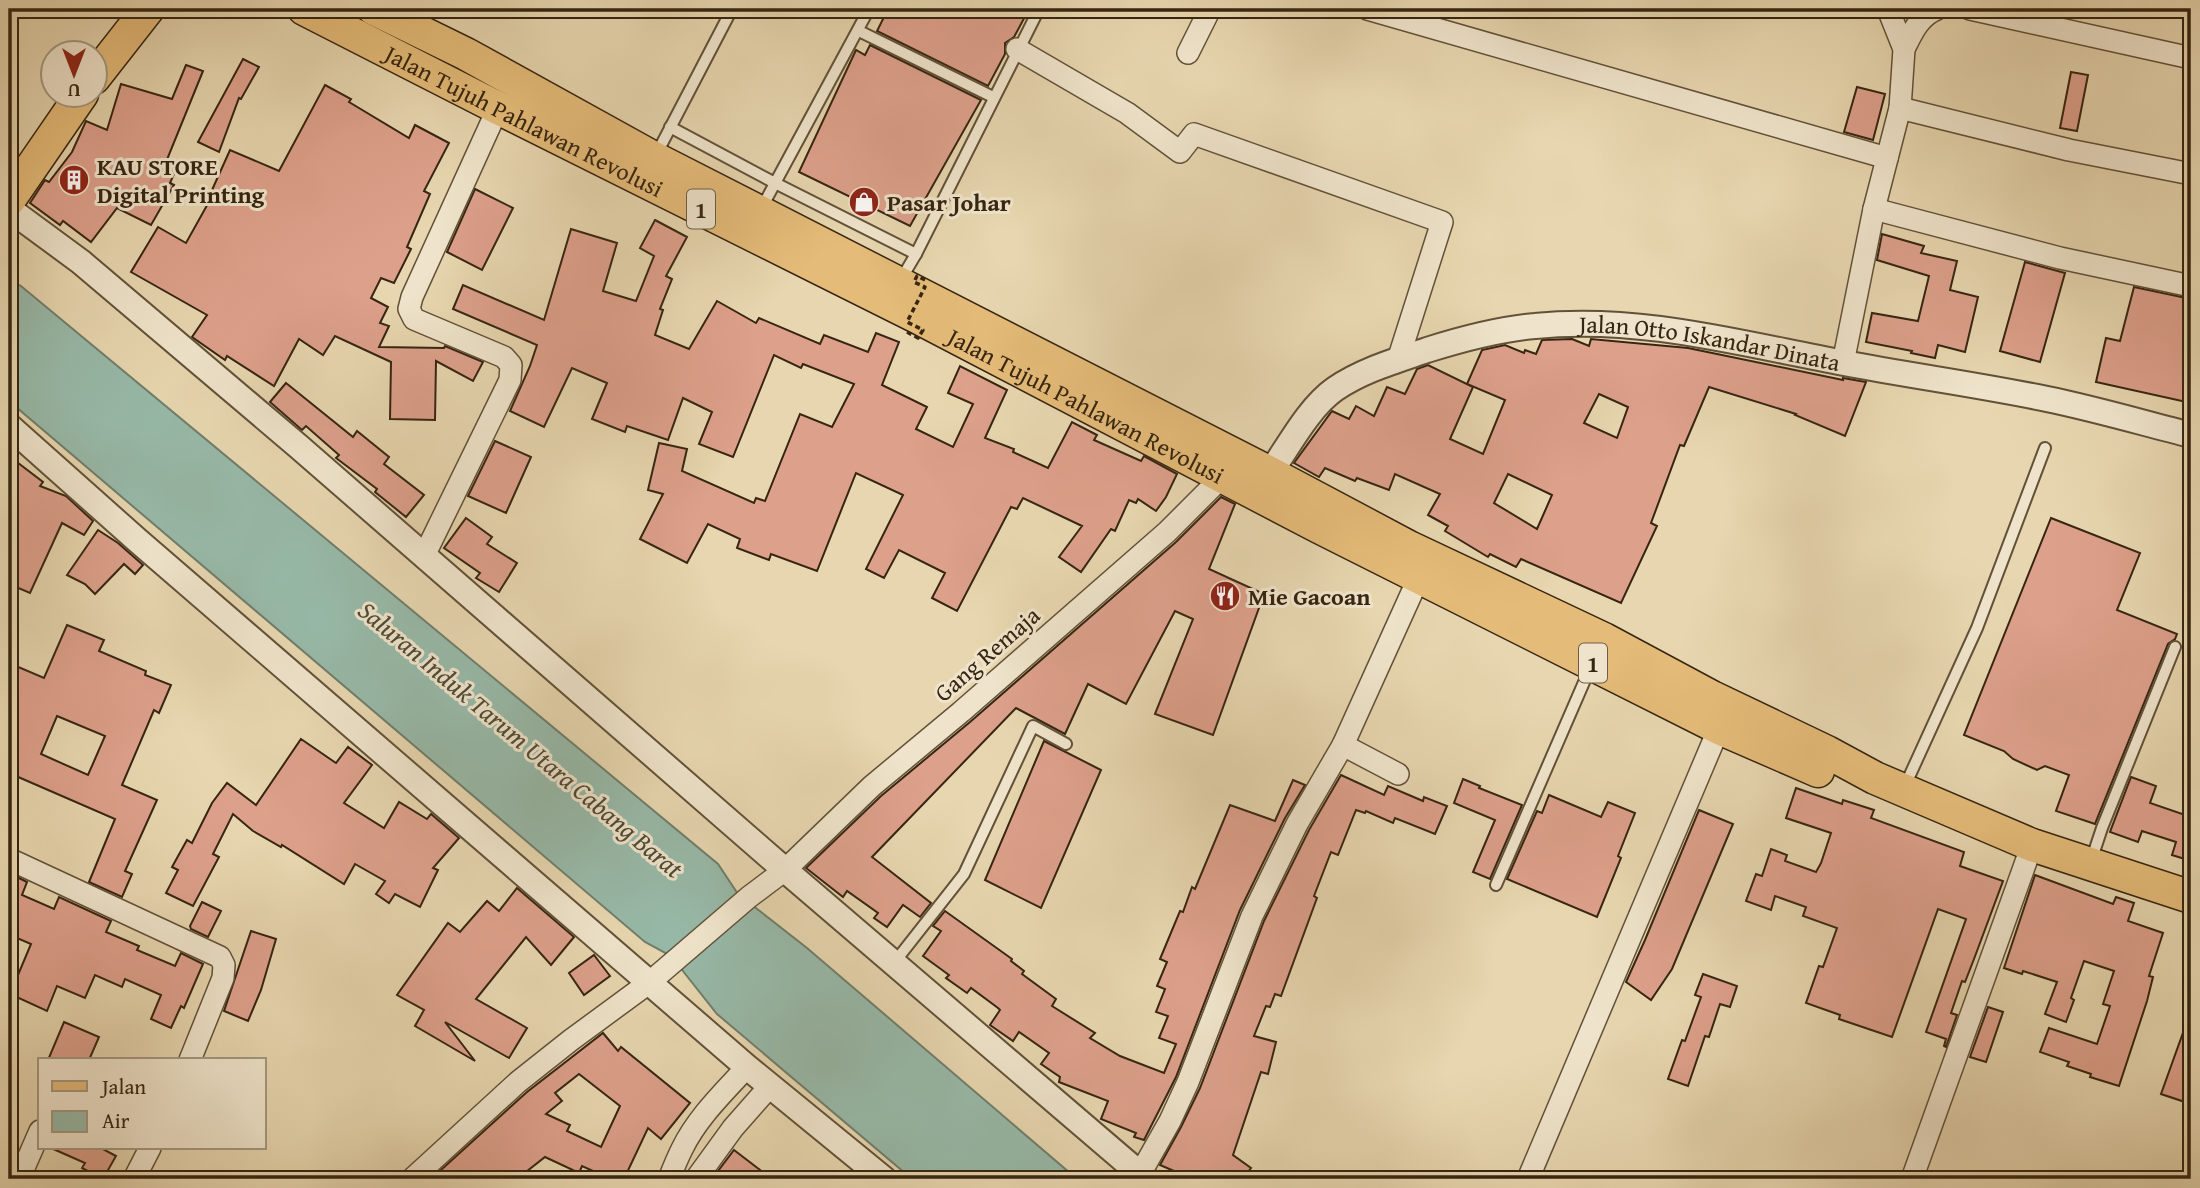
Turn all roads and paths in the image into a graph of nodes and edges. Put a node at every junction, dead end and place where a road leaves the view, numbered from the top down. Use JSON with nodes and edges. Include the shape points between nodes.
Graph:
{"nodes":[{"id":1,"x":120,"y":9,"type":"edge"},
{"id":2,"x":148,"y":9,"type":"edge"},
{"id":3,"x":304,"y":9,"type":"edge"},
{"id":4,"x":374,"y":9,"type":"edge"},
{"id":5,"x":732,"y":9,"type":"edge"},
{"id":6,"x":869,"y":9,"type":"edge"},
{"id":7,"x":1039,"y":9,"type":"edge"},
{"id":8,"x":1210,"y":9,"type":"edge"},
{"id":9,"x":1369,"y":9,"type":"edge"},
{"id":10,"x":1888,"y":9,"type":"edge"},
{"id":11,"x":1937,"y":9,"type":"edge"},
{"id":12,"x":1970,"y":9,"type":"edge"},
{"id":13,"x":417,"y":19,"type":"edge"},
{"id":14,"x":859,"y":31,"type":"junction"},
{"id":15,"x":98,"y":38,"type":"edge"},
{"id":16,"x":1017,"y":49,"type":"junction"},
{"id":17,"x":1903,"y":49,"type":"junction"},
{"id":18,"x":1188,"y":53,"type":"dead end"},
{"id":19,"x":2191,"y":58,"type":"edge"},
{"id":20,"x":108,"y":60,"type":"edge"},
{"id":21,"x":993,"y":97,"type":"junction"},
{"id":22,"x":48,"y":108,"type":"edge"},
{"id":23,"x":72,"y":108,"type":"edge"},
{"id":24,"x":498,"y":108,"type":"junction"},
{"id":25,"x":1900,"y":108,"type":"junction"},
{"id":26,"x":670,"y":127,"type":"junction"},
{"id":27,"x":654,"y":158,"type":"junction"},
{"id":28,"x":1887,"y":158,"type":"junction"},
{"id":29,"x":9,"y":166,"type":"edge"},
{"id":30,"x":2191,"y":174,"type":"edge"},
{"id":31,"x":775,"y":183,"type":"junction"},
{"id":32,"x":9,"y":200,"type":"edge"},
{"id":33,"x":9,"y":209,"type":"edge"},
{"id":34,"x":1874,"y":209,"type":"junction"},
{"id":35,"x":757,"y":210,"type":"junction"},
{"id":36,"x":916,"y":254,"type":"junction"},
{"id":37,"x":912,"y":282,"type":"junction"},
{"id":38,"x":2191,"y":286,"type":"edge"},
{"id":39,"x":907,"y":332,"type":"dead end"},
{"id":40,"x":1398,"y":360,"type":"junction"},
{"id":41,"x":1843,"y":363,"type":"junction"},
{"id":42,"x":9,"y":426,"type":"edge"},
{"id":43,"x":2191,"y":435,"type":"edge"},
{"id":44,"x":2045,"y":448,"type":"dead end"},
{"id":45,"x":1270,"y":473,"type":"junction"},
{"id":46,"x":1222,"y":477,"type":"junction"},
{"id":47,"x":424,"y":556,"type":"junction"},
{"id":48,"x":1419,"y":578,"type":"junction"},
{"id":49,"x":2175,"y":647,"type":"dead end"},
{"id":50,"x":1593,"y":663,"type":"junction"},
{"id":51,"x":1719,"y":727,"type":"junction"},
{"id":52,"x":1066,"y":744,"type":"dead end"},
{"id":53,"x":1343,"y":745,"type":"junction"},
{"id":54,"x":1398,"y":774,"type":"dead end"},
{"id":55,"x":1875,"y":778,"type":"junction"},
{"id":56,"x":1903,"y":791,"type":"junction"},
{"id":57,"x":2032,"y":845,"type":"junction"},
{"id":58,"x":9,"y":859,"type":"edge"},
{"id":59,"x":2090,"y":863,"type":"junction"},
{"id":60,"x":785,"y":870,"type":"junction"},
{"id":61,"x":1496,"y":886,"type":"dead end"},
{"id":62,"x":2191,"y":897,"type":"edge"},
{"id":63,"x":894,"y":963,"type":"junction"},
{"id":64,"x":650,"y":982,"type":"junction"},
{"id":65,"x":191,"y":1058,"type":"edge"},
{"id":66,"x":747,"y":1067,"type":"junction"},
{"id":67,"x":770,"y":1086,"type":"junction"},
{"id":68,"x":709,"y":1109,"type":"junction"},
{"id":69,"x":733,"y":1128,"type":"junction"},
{"id":70,"x":38,"y":1136,"type":"edge"},
{"id":71,"x":149,"y":1150,"type":"edge"},
{"id":72,"x":672,"y":1172,"type":"edge"},
{"id":73,"x":1143,"y":1177,"type":"edge"},
{"id":74,"x":19,"y":1179,"type":"edge"},
{"id":75,"x":134,"y":1179,"type":"edge"},
{"id":76,"x":412,"y":1179,"type":"edge"},
{"id":77,"x":696,"y":1179,"type":"edge"},
{"id":78,"x":884,"y":1179,"type":"edge"},
{"id":79,"x":1528,"y":1179,"type":"edge"},
{"id":80,"x":1912,"y":1179,"type":"edge"}],
"edges":[{"from":1,"to":15,"type":"main road"},
{"from":2,"to":20,"type":"main road"},
{"from":3,"to":24,"type":"main road","name":"Jalan Tujuh Pahlawan Revolusi","number":"1"},
{"from":4,"to":13,"type":"main road","name":"Jalan Tujuh Pahlawan Revolusi","number":"1"},
{"from":5,"to":26,"type":"lane"},
{"from":6,"to":14,"type":"lane"},
{"from":7,"to":16,"type":"lane"},
{"from":8,"to":18,"type":"street"},
{"from":9,"to":28,"type":"street"},
{"from":10,"to":17,"type":"street"},
{"from":11,"to":17,"type":"street","via":[[1916,24]]},
{"from":12,"to":19,"type":"street"},
{"from":13,"to":27,"type":"main road","name":"Jalan Tujuh Pahlawan Revolusi","number":"1","via":[[466,54]]},
{"from":14,"to":21,"type":"lane"},
{"from":14,"to":31,"type":"lane"},
{"from":16,"to":21,"type":"lane"},
{"from":16,"to":40,"type":"street","via":[[1127,113],[1180,152],[1194,134],[1442,222]]},
{"from":17,"to":25,"type":"street"},
{"from":21,"to":36,"type":"lane"},
{"from":22,"to":29,"type":"main road"},
{"from":23,"to":32,"type":"main road"},
{"from":24,"to":46,"type":"main road","name":"Jalan Tujuh Pahlawan Revolusi","number":"1","via":[[915,316]]},
{"from":24,"to":47,"type":"street","via":[[409,309],[414,319],[504,357],[511,365],[510,380]]},
{"from":25,"to":28,"type":"street"},
{"from":25,"to":30,"type":"street"},
{"from":26,"to":27,"type":"lane"},
{"from":26,"to":31,"type":"lane"},
{"from":27,"to":35,"type":"main road","name":"Jalan Tujuh Pahlawan Revolusi","number":"1"},
{"from":28,"to":34,"type":"street"},
{"from":31,"to":35,"type":"lane"},
{"from":31,"to":36,"type":"lane"},
{"from":33,"to":47,"type":"street","via":[[81,262]]},
{"from":34,"to":38,"type":"street","via":[[2060,258]]},
{"from":34,"to":41,"type":"street"},
{"from":35,"to":37,"type":"main road","name":"Jalan Tujuh Pahlawan Revolusi","number":"1"},
{"from":36,"to":37,"type":"lane"},
{"from":37,"to":39,"type":"path","bridge":true,"via":[[917,276],[914,282],[925,287],[907,322],[923,330],[918,338]]},
{"from":37,"to":45,"type":"main road","name":"Jalan Tujuh Pahlawan Revolusi","number":"1"},
{"from":40,"to":41,"type":"street","name":"Jalan Otto Iskandar Dinata","via":[[1499,331],[1583,325],[1696,334]]},
{"from":40,"to":45,"type":"street","name":"Jalan Otto Iskandar Dinata","via":[[1331,392]]},
{"from":41,"to":43,"type":"street","name":"Jalan Otto Iskandar Dinata","via":[[2049,399]]},
{"from":42,"to":64,"type":"street"},
{"from":44,"to":56,"type":"lane","via":[[1977,628]]},
{"from":45,"to":55,"type":"main road","name":"Jalan Tujuh Pahlawan Revolusi","number":"1","via":[[1409,547],[1604,639]]},
{"from":46,"to":48,"type":"main road","name":"Jalan Tujuh Pahlawan Revolusi","number":"1"},
{"from":46,"to":60,"type":"street","name":"Gang Remaja","via":[[1167,532],[872,786]]},
{"from":47,"to":60,"type":"street"},
{"from":48,"to":50,"type":"main road","name":"Jalan Tujuh Pahlawan Revolusi","number":"1"},
{"from":48,"to":53,"type":"street"},
{"from":49,"to":59,"type":"lane"},
{"from":50,"to":51,"type":"main road","name":"Jalan Tujuh Pahlawan Revolusi","number":"1"},
{"from":50,"to":61,"type":"lane"},
{"from":51,"to":55,"type":"main road","name":"Jalan Tujuh Pahlawan Revolusi","number":"1","via":[[1823,773]]},
{"from":51,"to":79,"type":"street"},
{"from":52,"to":63,"type":"lane","via":[[1033,726],[964,874]]},
{"from":53,"to":54,"type":"street"},
{"from":53,"to":73,"type":"street","via":[[1266,886],[1188,1082]]},
{"from":55,"to":56,"type":"main road","name":"Jalan Tujuh Pahlawan Revolusi","number":"1"},
{"from":56,"to":57,"type":"main road","name":"Jalan Tujuh Pahlawan Revolusi","number":"1"},
{"from":57,"to":59,"type":"main road","name":"Jalan Tujuh Pahlawan Revolusi","number":"1"},
{"from":57,"to":80,"type":"street"},
{"from":58,"to":65,"type":"street","via":[[220,957],[223,978]]},
{"from":59,"to":62,"type":"main road","name":"Jalan Tujuh Pahlawan Revolusi","number":"1"},
{"from":60,"to":63,"type":"street"},
{"from":60,"to":64,"type":"street","name":"Gang Remaja"},
{"from":63,"to":73,"type":"street"},
{"from":64,"to":66,"type":"street"},
{"from":64,"to":76,"type":"street","name":"Gang Remaja","via":[[517,1082]]},
{"from":66,"to":67,"type":"street"},
{"from":66,"to":68,"type":"street"},
{"from":67,"to":69,"type":"street"},
{"from":67,"to":78,"type":"street"},
{"from":68,"to":69,"type":"street"},
{"from":68,"to":72,"type":"street","via":[[682,1148]]},
{"from":69,"to":77,"type":"street"},
{"from":70,"to":74,"type":"street"},
{"from":71,"to":75,"type":"street"},
{"from":72,"to":77,"type":"street"}]}
